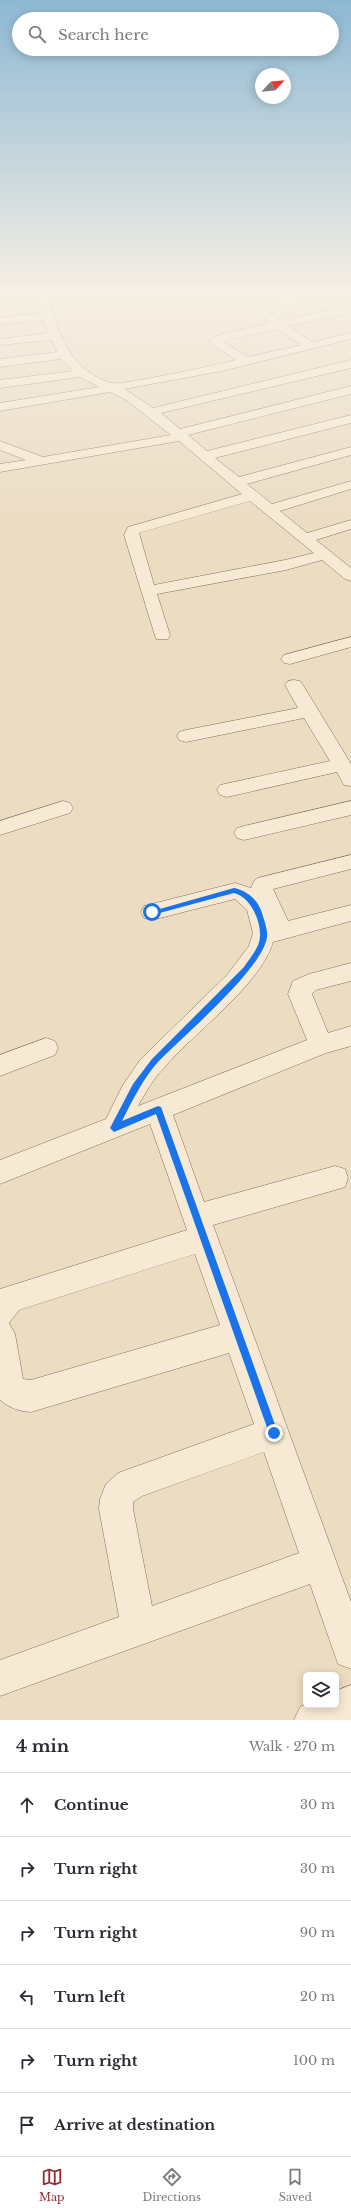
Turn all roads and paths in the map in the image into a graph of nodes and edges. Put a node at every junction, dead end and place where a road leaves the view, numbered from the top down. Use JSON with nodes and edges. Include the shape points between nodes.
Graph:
{"nodes":[{"id":1,"x":79,"y":369,"type":"edge"},
{"id":2,"x":206,"y":369,"type":"edge"},
{"id":3,"x":300,"y":369,"type":"edge"},
{"id":4,"x":328,"y":369,"type":"edge"},
{"id":5,"x":83,"y":373,"type":"junction"},
{"id":6,"x":308,"y":374,"type":"junction"},
{"id":7,"x":0,"y":384,"type":"edge"},
{"id":8,"x":110,"y":389,"type":"junction"},
{"id":9,"x":351,"y":390,"type":"edge"},
{"id":10,"x":337,"y":393,"type":"junction"},
{"id":11,"x":351,"y":402,"type":"edge"},
{"id":12,"x":0,"y":407,"type":"edge"},
{"id":13,"x":151,"y":412,"type":"junction"},
{"id":14,"x":351,"y":419,"type":"edge"},
{"id":15,"x":180,"y":436,"type":"junction"},
{"id":16,"x":0,"y":445,"type":"edge"},
{"id":17,"x":351,"y":451,"type":"edge"},
{"id":18,"x":205,"y":456,"type":"junction"},
{"id":19,"x":43,"y":461,"type":"junction"},
{"id":20,"x":0,"y":468,"type":"edge"},
{"id":21,"x":237,"y":482,"type":"junction"},
{"id":22,"x":351,"y":485,"type":"edge"},
{"id":23,"x":254,"y":495,"type":"junction"},
{"id":24,"x":271,"y":509,"type":"junction"},
{"id":25,"x":351,"y":524,"type":"edge"},
{"id":26,"x":305,"y":538,"type":"junction"},
{"id":27,"x":325,"y":555,"type":"junction"},
{"id":28,"x":348,"y":571,"type":"edge"},
{"id":29,"x":148,"y":591,"type":"junction"},
{"id":30,"x":162,"y":635,"type":"dead end"},
{"id":31,"x":351,"y":642,"type":"edge"},
{"id":32,"x":290,"y":659,"type":"dead end"},
{"id":33,"x":294,"y":685,"type":"dead end"},
{"id":34,"x":309,"y":711,"type":"junction"},
{"id":35,"x":186,"y":736,"type":"dead end"},
{"id":36,"x":346,"y":773,"type":"edge"},
{"id":37,"x":227,"y":790,"type":"dead end"},
{"id":38,"x":63,"y":808,"type":"dead end"},
{"id":39,"x":351,"y":808,"type":"edge"},
{"id":40,"x":0,"y":828,"type":"edge"},
{"id":41,"x":244,"y":833,"type":"dead end"},
{"id":42,"x":351,"y":862,"type":"edge"},
{"id":43,"x":152,"y":912,"type":"dead end"},
{"id":44,"x":351,"y":913,"type":"edge"},
{"id":45,"x":272,"y":934,"type":"junction"},
{"id":46,"x":351,"y":972,"type":"edge"},
{"id":47,"x":351,"y":1036,"type":"edge"},
{"id":48,"x":321,"y":1045,"type":"junction"},
{"id":49,"x":46,"y":1048,"type":"dead end"},
{"id":50,"x":0,"y":1066,"type":"edge"},
{"id":51,"x":158,"y":1110,"type":"junction"},
{"id":52,"x":114,"y":1128,"type":"junction"},
{"id":53,"x":0,"y":1172,"type":"edge"},
{"id":54,"x":335,"y":1178,"type":"dead end"},
{"id":55,"x":200,"y":1227,"type":"junction"},
{"id":56,"x":0,"y":1312,"type":"edge"},
{"id":57,"x":0,"y":1334,"type":"edge"},
{"id":58,"x":238,"y":1335,"type":"junction"},
{"id":59,"x":274,"y":1433,"type":"junction"},
{"id":60,"x":320,"y":1563,"type":"junction"},
{"id":61,"x":139,"y":1629,"type":"junction"},
{"id":62,"x":349,"y":1639,"type":"edge"},
{"id":63,"x":0,"y":1678,"type":"edge"},
{"id":64,"x":351,"y":1703,"type":"edge"},
{"id":65,"x":313,"y":1720,"type":"edge"}],
"edges":[{"from":1,"to":5,"type":"street"},
{"from":2,"to":8,"type":"street"},
{"from":3,"to":6,"type":"street"},
{"from":4,"to":6,"type":"street"},
{"from":5,"to":7,"type":"street"},
{"from":5,"to":8,"type":"street"},
{"from":6,"to":10,"type":"street"},
{"from":6,"to":13,"type":"street"},
{"from":8,"to":12,"type":"street"},
{"from":8,"to":13,"type":"street","via":[[130,397]]},
{"from":9,"to":10,"type":"street"},
{"from":10,"to":11,"type":"street"},
{"from":10,"to":15,"type":"street"},
{"from":13,"to":15,"type":"street"},
{"from":14,"to":18,"type":"street"},
{"from":15,"to":18,"type":"street"},
{"from":15,"to":19,"type":"street"},
{"from":16,"to":19,"type":"street"},
{"from":17,"to":21,"type":"street"},
{"from":18,"to":21,"type":"street"},
{"from":19,"to":20,"type":"street"},
{"from":21,"to":23,"type":"street"},
{"from":22,"to":24,"type":"street"},
{"from":23,"to":24,"type":"street"},
{"from":23,"to":29,"type":"street","via":[[133,530],[131,535]]},
{"from":24,"to":26,"type":"street"},
{"from":25,"to":26,"type":"street"},
{"from":26,"to":27,"type":"street"},
{"from":27,"to":28,"type":"street"},
{"from":27,"to":29,"type":"street","via":[[286,565]]},
{"from":29,"to":30,"type":"street"},
{"from":31,"to":32,"type":"street"},
{"from":33,"to":34,"type":"street"},
{"from":34,"to":35,"type":"street"},
{"from":34,"to":36,"type":"street"},
{"from":36,"to":37,"type":"street"},
{"from":38,"to":40,"type":"street"},
{"from":39,"to":41,"type":"street"},
{"from":42,"to":45,"type":"street","via":[[262,886]]},
{"from":43,"to":45,"type":"street","via":[[234,891],[243,893],[252,901]]},
{"from":44,"to":45,"type":"street"},
{"from":45,"to":52,"type":"street","via":[[247,968],[154,1061],[136,1086]]},
{"from":46,"to":48,"type":"street","via":[[308,983],[301,988],[300,994]]},
{"from":47,"to":48,"type":"street"},
{"from":48,"to":51,"type":"street"},
{"from":49,"to":50,"type":"street"},
{"from":51,"to":52,"type":"street"},
{"from":51,"to":55,"type":"street"},
{"from":52,"to":53,"type":"street"},
{"from":54,"to":55,"type":"street"},
{"from":55,"to":56,"type":"street","via":[[10,1299]]},
{"from":55,"to":58,"type":"street"},
{"from":57,"to":58,"type":"street","via":[[9,1387],[18,1395],[31,1396]]},
{"from":58,"to":59,"type":"street"},
{"from":59,"to":60,"type":"street"},
{"from":59,"to":61,"type":"street","via":[[134,1482],[124,1487],[116,1497],[116,1509]]},
{"from":60,"to":61,"type":"street"},
{"from":60,"to":62,"type":"street"},
{"from":61,"to":63,"type":"street"},
{"from":64,"to":65,"type":"street"}]}
